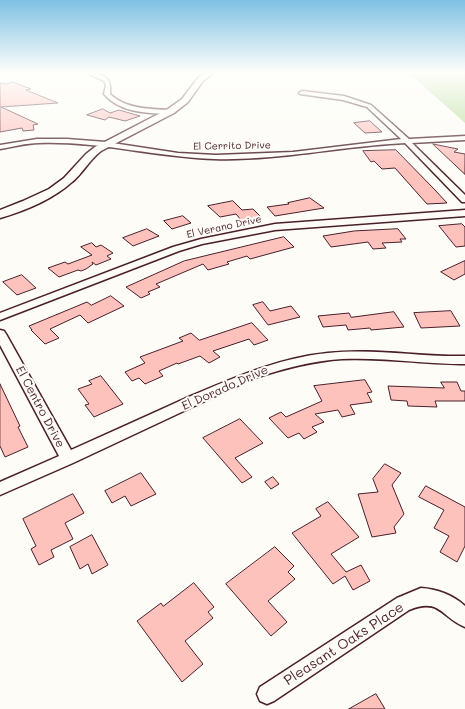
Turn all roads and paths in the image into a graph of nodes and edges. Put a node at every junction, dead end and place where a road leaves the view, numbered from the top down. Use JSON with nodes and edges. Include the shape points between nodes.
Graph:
{"nodes":[{"id":1,"x":129,"y":106,"type":"edge"},
{"id":2,"x":179,"y":106,"type":"edge"},
{"id":3,"x":368,"y":106,"type":"edge"},
{"id":4,"x":170,"y":112,"type":"junction"},
{"id":5,"x":465,"y":138,"type":"edge"},
{"id":6,"x":406,"y":140,"type":"junction"},
{"id":7,"x":106,"y":144,"type":"junction"},
{"id":8,"x":0,"y":147,"type":"edge"},
{"id":9,"x":465,"y":200,"type":"edge"},
{"id":10,"x":465,"y":213,"type":"edge"},
{"id":11,"x":0,"y":214,"type":"edge"},
{"id":12,"x":0,"y":318,"type":"edge"},
{"id":13,"x":0,"y":334,"type":"edge"},
{"id":14,"x":465,"y":360,"type":"edge"},
{"id":15,"x":68,"y":459,"type":"junction"},
{"id":16,"x":0,"y":489,"type":"edge"},
{"id":17,"x":465,"y":618,"type":"edge"},
{"id":18,"x":267,"y":694,"type":"dead end"}],
"edges":[{"from":1,"to":4,"type":"street"},
{"from":2,"to":4,"type":"street"},
{"from":3,"to":6,"type":"street"},
{"from":4,"to":7,"type":"street"},
{"from":5,"to":6,"type":"street","name":"El Cerrito Drive"},
{"from":6,"to":7,"type":"street","name":"El Cerrito Drive","via":[[293,154],[216,157],[178,155]]},
{"from":6,"to":9,"type":"street"},
{"from":7,"to":8,"type":"street","name":"El Cerrito Drive","via":[[53,141]]},
{"from":7,"to":11,"type":"street","via":[[89,156],[69,179],[57,188],[27,204]]},
{"from":10,"to":12,"type":"street","name":"El Verano Drive","via":[[292,225],[201,242],[176,249]]},
{"from":13,"to":15,"type":"street","name":"El Centro Drive"},
{"from":14,"to":15,"type":"street","name":"El Dorado Drive","via":[[355,355],[297,361],[248,376]]},
{"from":15,"to":16,"type":"street","name":"El Dorado Drive"},
{"from":17,"to":18,"type":"street","name":"Pleasant Oaks Place","via":[[448,604],[420,597],[403,604]]}]}
